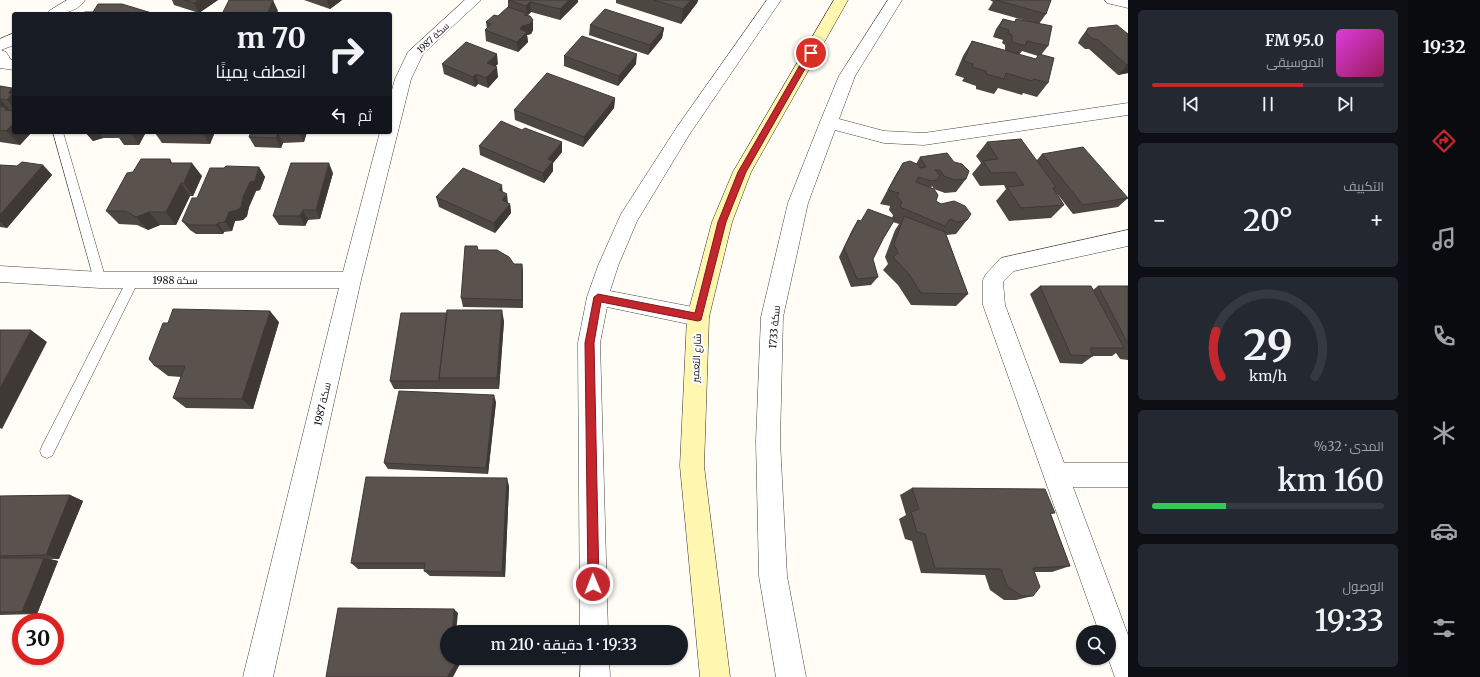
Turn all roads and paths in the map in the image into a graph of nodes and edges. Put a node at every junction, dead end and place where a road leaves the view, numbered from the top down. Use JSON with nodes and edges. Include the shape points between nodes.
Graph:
{"nodes":[{"id":1,"x":78,"y":0,"type":"edge"},
{"id":2,"x":474,"y":0,"type":"edge"},
{"id":3,"x":774,"y":0,"type":"edge"},
{"id":4,"x":841,"y":0,"type":"edge"},
{"id":5,"x":895,"y":0,"type":"edge"},
{"id":6,"x":1112,"y":0,"type":"edge"},
{"id":7,"x":1128,"y":4,"type":"edge"},
{"id":8,"x":57,"y":12,"type":"edge"},
{"id":9,"x":12,"y":39,"type":"edge"},
{"id":10,"x":0,"y":46,"type":"edge"},
{"id":11,"x":0,"y":55,"type":"edge"},
{"id":12,"x":12,"y":65,"type":"edge"},
{"id":13,"x":1128,"y":109,"type":"edge"},
{"id":14,"x":829,"y":122,"type":"junction"},
{"id":15,"x":392,"y":123,"type":"edge"},
{"id":16,"x":59,"y":134,"type":"edge"},
{"id":17,"x":389,"y":134,"type":"edge"},
{"id":18,"x":1128,"y":238,"type":"edge"},
{"id":19,"x":0,"y":274,"type":"edge"},
{"id":20,"x":100,"y":280,"type":"junction"},
{"id":21,"x":134,"y":280,"type":"junction"},
{"id":22,"x":351,"y":280,"type":"junction"},
{"id":23,"x":598,"y":297,"type":"junction"},
{"id":24,"x":698,"y":317,"type":"junction"},
{"id":25,"x":47,"y":451,"type":"dead end"},
{"id":26,"x":1056,"y":475,"type":"junction"},
{"id":27,"x":1128,"y":475,"type":"edge"},
{"id":28,"x":594,"y":625,"type":"edge"},
{"id":29,"x":595,"y":665,"type":"edge"},
{"id":30,"x":1128,"y":674,"type":"edge"},
{"id":31,"x":258,"y":677,"type":"edge"},
{"id":32,"x":595,"y":677,"type":"edge"},
{"id":33,"x":715,"y":677,"type":"edge"},
{"id":34,"x":791,"y":677,"type":"edge"}],
"edges":[{"from":1,"to":8,"type":"street"},
{"from":2,"to":15,"type":"street","name":"سكة 1987","via":[[416,52],[403,79]]},
{"from":3,"to":23,"type":"street","via":[[683,131],[628,219]]},
{"from":4,"to":24,"type":"main road","name":"شارع التعمير","via":[[742,172],[722,222]]},
{"from":5,"to":14,"type":"street","name":"سكة 1733","via":[[847,76]]},
{"from":6,"to":7,"type":"street"},
{"from":9,"to":10,"type":"street"},
{"from":11,"to":12,"type":"street","via":[[6,64]]},
{"from":13,"to":14,"type":"street","via":[[924,139],[884,136]]},
{"from":14,"to":34,"type":"street","name":"سكة 1733","via":[[798,203],[772,317],[768,441],[773,576]]},
{"from":16,"to":20,"type":"lane"},
{"from":17,"to":22,"type":"street","name":"سكة 1987"},
{"from":18,"to":26,"type":"street","via":[[1008,264],[993,280],[994,305]]},
{"from":19,"to":20,"type":"street","name":"سكة 1988"},
{"from":20,"to":21,"type":"street","name":"سكة 1988"},
{"from":21,"to":22,"type":"street","name":"سكة 1988"},
{"from":21,"to":25,"type":"lane"},
{"from":22,"to":31,"type":"street","name":"سكة 1987"},
{"from":23,"to":24,"type":"street"},
{"from":23,"to":28,"type":"street","via":[[589,343]]},
{"from":24,"to":33,"type":"main road","name":"شارع التعمير","via":[[692,466]]},
{"from":26,"to":27,"type":"street"},
{"from":26,"to":30,"type":"street"},
{"from":29,"to":32,"type":"street"}]}
